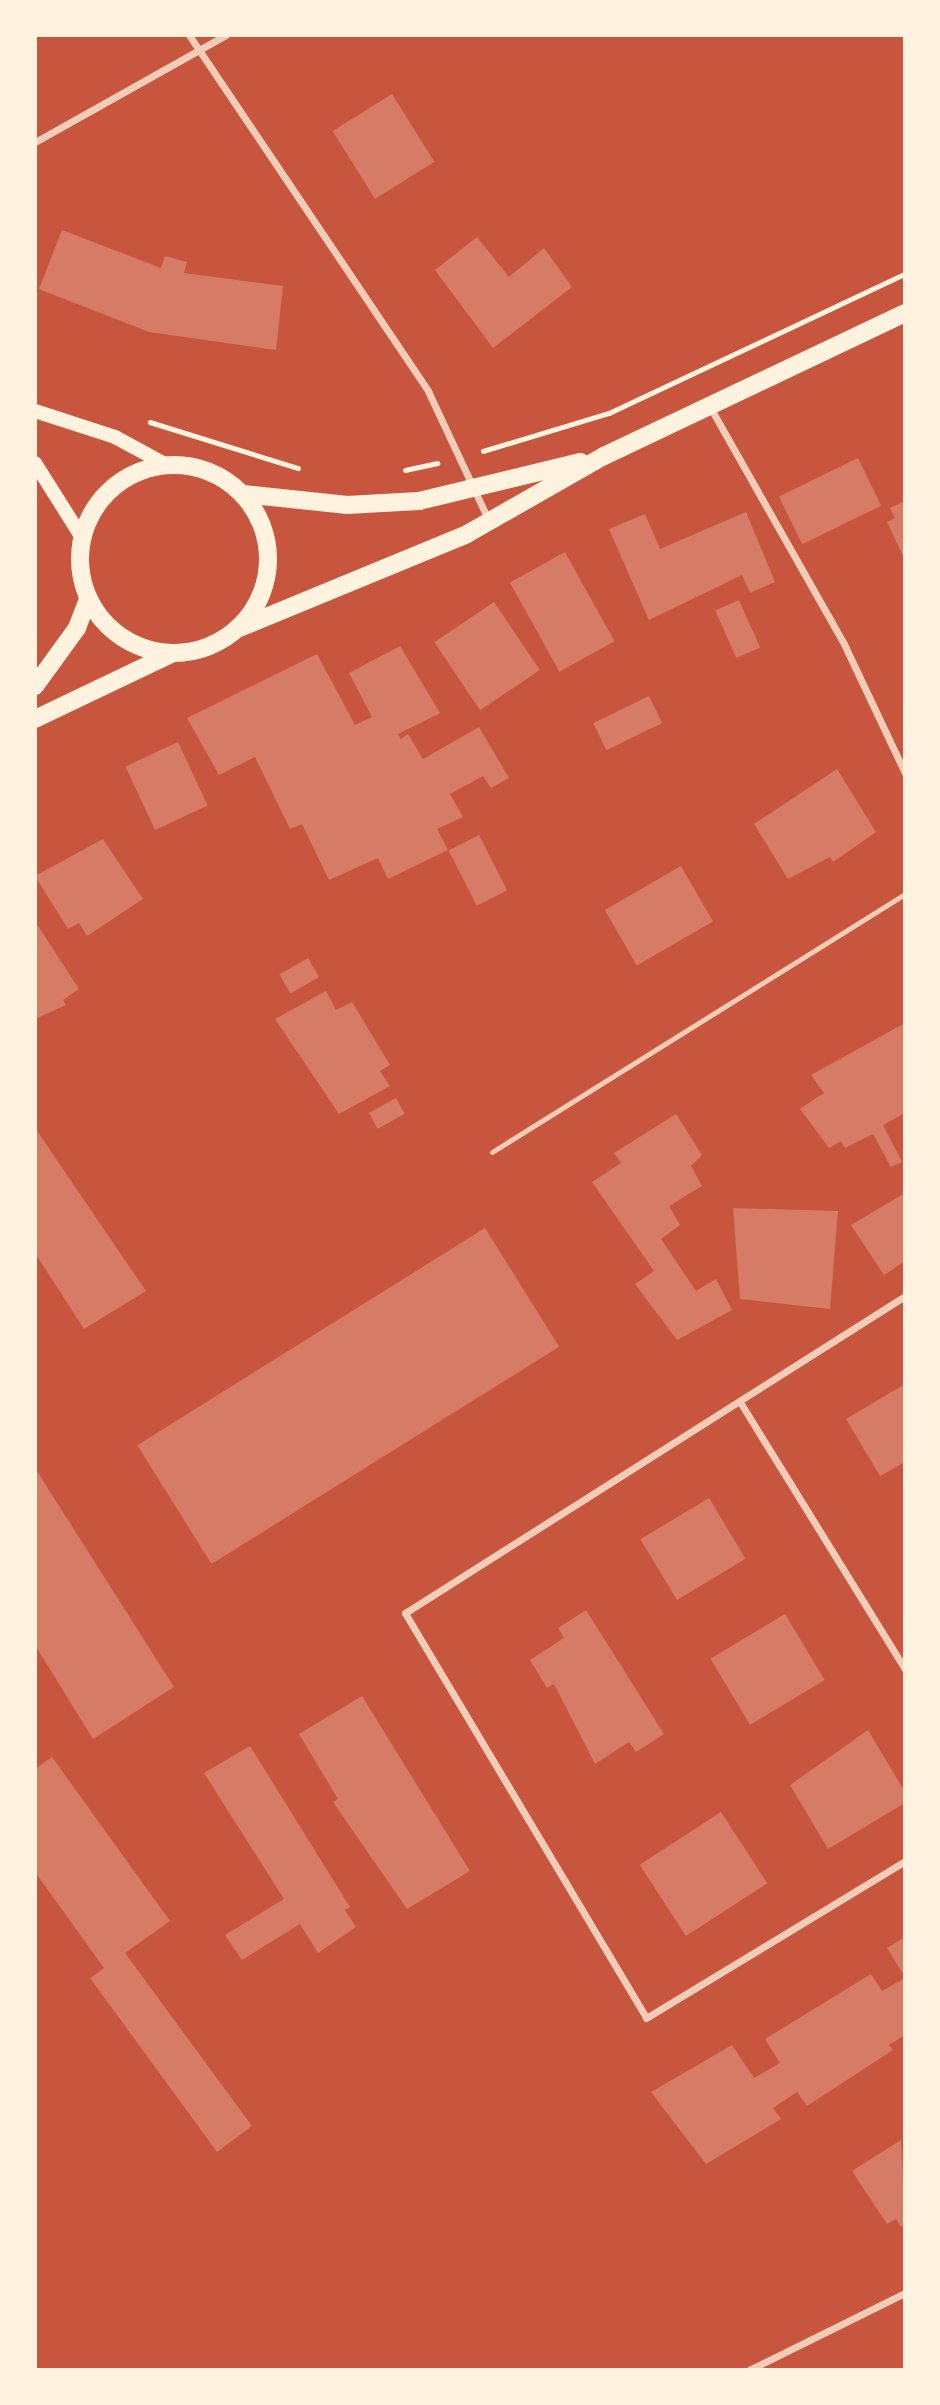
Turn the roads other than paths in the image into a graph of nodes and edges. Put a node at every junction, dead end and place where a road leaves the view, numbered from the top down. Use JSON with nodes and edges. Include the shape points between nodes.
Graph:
{"nodes":[{"id":1,"x":189,"y":35,"type":"edge"},
{"id":2,"x":226,"y":35,"type":"edge"},
{"id":3,"x":200,"y":51,"type":"junction"},
{"id":4,"x":35,"y":142,"type":"edge"},
{"id":5,"x":905,"y":313,"type":"edge"},
{"id":6,"x":710,"y":406,"type":"junction"},
{"id":7,"x":35,"y":411,"type":"edge"},
{"id":8,"x":604,"y":456,"type":"junction"},
{"id":9,"x":35,"y":463,"type":"edge"},
{"id":10,"x":165,"y":464,"type":"junction"},
{"id":11,"x":476,"y":490,"type":"junction"},
{"id":12,"x":243,"y":494,"type":"junction"},
{"id":13,"x":489,"y":521,"type":"junction"},
{"id":14,"x":81,"y":536,"type":"junction"},
{"id":15,"x":88,"y":600,"type":"junction"},
{"id":16,"x":237,"y":629,"type":"junction"},
{"id":17,"x":172,"y":653,"type":"junction"},
{"id":18,"x":35,"y":686,"type":"edge"},
{"id":19,"x":35,"y":719,"type":"edge"},
{"id":20,"x":905,"y":774,"type":"edge"},
{"id":21,"x":905,"y":894,"type":"edge"},
{"id":22,"x":492,"y":1152,"type":"dead end"},
{"id":23,"x":905,"y":1296,"type":"edge"},
{"id":24,"x":740,"y":1402,"type":"junction"},
{"id":25,"x":905,"y":1669,"type":"edge"},
{"id":26,"x":905,"y":1861,"type":"edge"},
{"id":27,"x":905,"y":2293,"type":"edge"},
{"id":28,"x":749,"y":2370,"type":"edge"}],
"edges":[{"from":1,"to":3,"type":"street"},
{"from":2,"to":3,"type":"street"},
{"from":3,"to":4,"type":"street"},
{"from":3,"to":11,"type":"street","via":[[428,391]]},
{"from":5,"to":6,"type":"main road"},
{"from":6,"to":8,"type":"main road"},
{"from":6,"to":20,"type":"street","via":[[844,644]]},
{"from":7,"to":10,"type":"main road","via":[[115,437]]},
{"from":8,"to":11,"type":"main road"},
{"from":8,"to":13,"type":"main road"},
{"from":9,"to":14,"type":"main road"},
{"from":10,"to":12,"type":"main road","via":[[193,466]]},
{"from":10,"to":14,"type":"main road","via":[[112,487]]},
{"from":11,"to":12,"type":"main road","via":[[347,505]]},
{"from":11,"to":13,"type":"street"},
{"from":12,"to":16,"type":"main road","via":[[268,547],[256,606]]},
{"from":13,"to":16,"type":"main road"},
{"from":14,"to":15,"type":"main road","via":[[79,569]]},
{"from":15,"to":17,"type":"main road","via":[[122,638]]},
{"from":15,"to":18,"type":"main road","via":[[77,628]]},
{"from":16,"to":17,"type":"main road","via":[[218,643]]},
{"from":17,"to":19,"type":"main road"},
{"from":21,"to":22,"type":"lane"},
{"from":23,"to":24,"type":"street"},
{"from":24,"to":25,"type":"street"},
{"from":24,"to":26,"type":"street","via":[[405,1613],[646,2018]]},
{"from":27,"to":28,"type":"street"}]}
